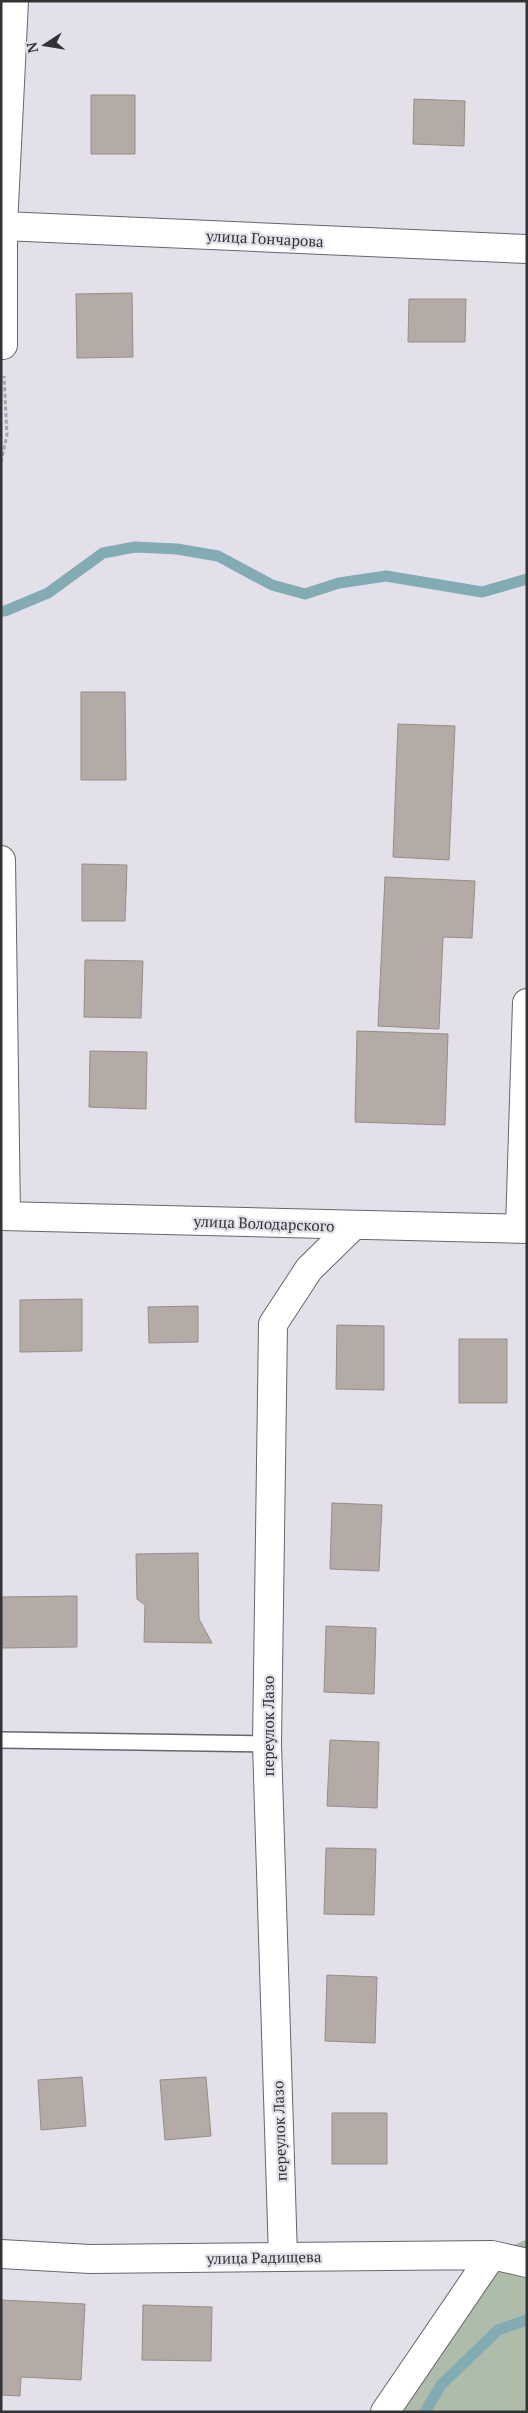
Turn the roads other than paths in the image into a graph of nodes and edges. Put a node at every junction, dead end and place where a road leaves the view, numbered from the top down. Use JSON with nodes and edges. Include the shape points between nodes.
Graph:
{"nodes":[{"id":1,"x":14,"y":1,"type":"edge"},
{"id":2,"x":3,"y":226,"type":"junction"},
{"id":3,"x":527,"y":249,"type":"edge"},
{"id":4,"x":3,"y":345,"type":"road end"},
{"id":5,"x":1,"y":860,"type":"edge"},
{"id":6,"x":527,"y":1003,"type":"edge"},
{"id":7,"x":3,"y":1216,"type":"edge"},
{"id":8,"x":354,"y":1225,"type":"junction"},
{"id":9,"x":523,"y":1229,"type":"edge"},
{"id":10,"x":1,"y":1740,"type":"edge"},
{"id":11,"x":267,"y":1744,"type":"junction"},
{"id":12,"x":1,"y":2254,"type":"edge"},
{"id":13,"x":492,"y":2256,"type":"junction"},
{"id":14,"x":283,"y":2257,"type":"junction"},
{"id":15,"x":527,"y":2263,"type":"edge"},
{"id":16,"x":385,"y":2412,"type":"edge"}],
"edges":[{"from":1,"to":2,"type":"street"},
{"from":2,"to":3,"type":"street","name":"улица Гончарова"},
{"from":2,"to":4,"type":"street"},
{"from":5,"to":7,"type":"street"},
{"from":6,"to":9,"type":"street"},
{"from":7,"to":8,"type":"street","name":"улица Володарского"},
{"from":8,"to":9,"type":"street","name":"улица Володарского"},
{"from":8,"to":11,"type":"street","name":"переулок Лазо","via":[[309,1268],[273,1324]]},
{"from":10,"to":11,"type":"lane"},
{"from":11,"to":14,"type":"street","name":"переулок Лазо"},
{"from":12,"to":14,"type":"street","name":"улица Радищева","via":[[90,2259]]},
{"from":13,"to":14,"type":"street","name":"улица Радищева"},
{"from":13,"to":15,"type":"street","name":"улица Радищева"},
{"from":13,"to":16,"type":"street"}]}
